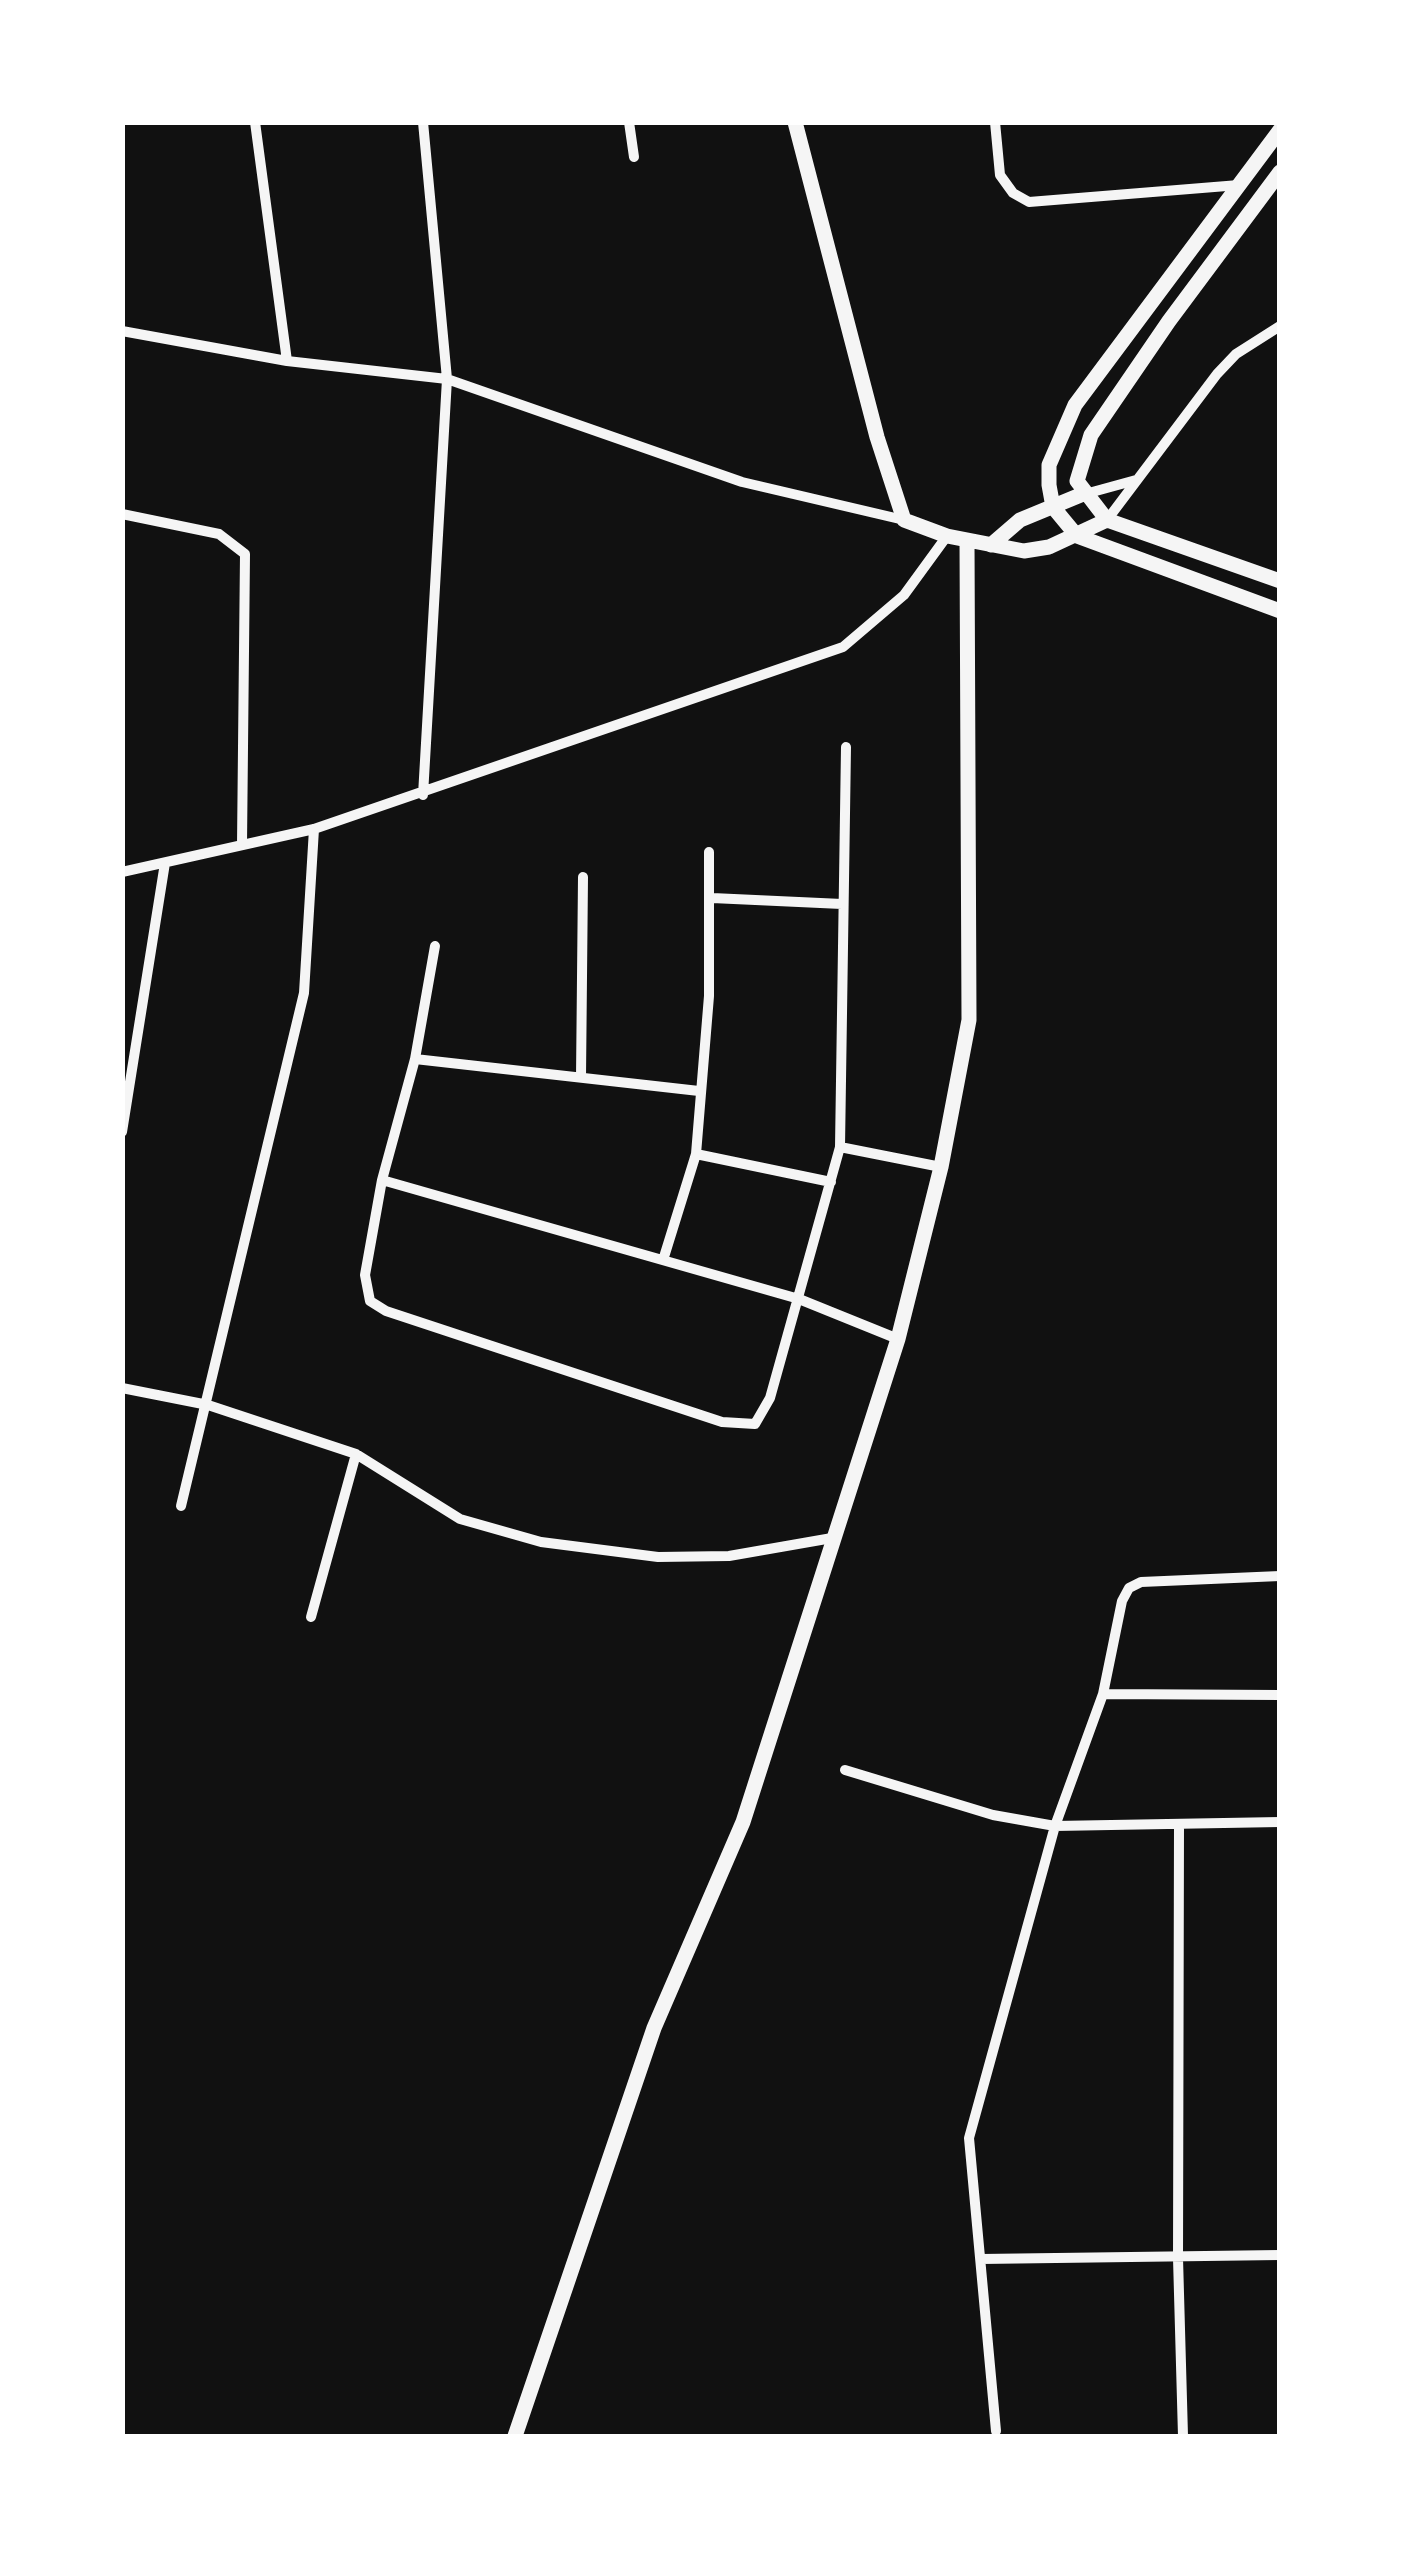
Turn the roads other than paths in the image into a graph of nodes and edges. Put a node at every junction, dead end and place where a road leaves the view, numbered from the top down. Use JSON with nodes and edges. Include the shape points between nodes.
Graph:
{"nodes":[{"id":1,"x":255,"y":122,"type":"edge"},
{"id":2,"x":424,"y":122,"type":"edge"},
{"id":3,"x":629,"y":122,"type":"edge"},
{"id":4,"x":794,"y":122,"type":"edge"},
{"id":5,"x":995,"y":122,"type":"edge"},
{"id":6,"x":1280,"y":130,"type":"edge"},
{"id":7,"x":634,"y":157,"type":"dead end"},
{"id":8,"x":1280,"y":172,"type":"edge"},
{"id":9,"x":1239,"y":184,"type":"junction"},
{"id":10,"x":1150,"y":304,"type":"junction"},
{"id":11,"x":1168,"y":320,"type":"junction"},
{"id":12,"x":1280,"y":326,"type":"edge"},
{"id":13,"x":122,"y":331,"type":"edge"},
{"id":14,"x":287,"y":361,"type":"junction"},
{"id":15,"x":447,"y":379,"type":"junction"},
{"id":16,"x":1137,"y":480,"type":"junction"},
{"id":17,"x":1084,"y":494,"type":"junction"},
{"id":18,"x":1054,"y":507,"type":"junction"},
{"id":19,"x":122,"y":514,"type":"edge"},
{"id":20,"x":904,"y":520,"type":"junction"},
{"id":21,"x":1107,"y":520,"type":"junction"},
{"id":22,"x":947,"y":536,"type":"junction"},
{"id":23,"x":1077,"y":536,"type":"junction"},
{"id":24,"x":968,"y":540,"type":"junction"},
{"id":25,"x":991,"y":545,"type":"junction"},
{"id":26,"x":1280,"y":581,"type":"edge"},
{"id":27,"x":1280,"y":611,"type":"edge"},
{"id":28,"x":846,"y":747,"type":"dead end"},
{"id":29,"x":423,"y":795,"type":"junction"},
{"id":30,"x":314,"y":830,"type":"junction"},
{"id":31,"x":242,"y":844,"type":"junction"},
{"id":32,"x":709,"y":852,"type":"dead end"},
{"id":33,"x":165,"y":863,"type":"junction"},
{"id":34,"x":122,"y":872,"type":"edge"},
{"id":35,"x":583,"y":877,"type":"dead end"},
{"id":36,"x":712,"y":898,"type":"junction"},
{"id":37,"x":842,"y":904,"type":"junction"},
{"id":38,"x":434,"y":946,"type":"dead end"},
{"id":39,"x":415,"y":1059,"type":"junction"},
{"id":40,"x":581,"y":1077,"type":"junction"},
{"id":41,"x":699,"y":1091,"type":"junction"},
{"id":42,"x":122,"y":1132,"type":"edge"},
{"id":43,"x":840,"y":1147,"type":"junction"},
{"id":44,"x":696,"y":1154,"type":"junction"},
{"id":45,"x":941,"y":1167,"type":"junction"},
{"id":46,"x":382,"y":1180,"type":"junction"},
{"id":47,"x":831,"y":1182,"type":"junction"},
{"id":48,"x":664,"y":1257,"type":"junction"},
{"id":49,"x":799,"y":1299,"type":"junction"},
{"id":50,"x":898,"y":1339,"type":"junction"},
{"id":51,"x":122,"y":1388,"type":"edge"},
{"id":52,"x":208,"y":1406,"type":"junction"},
{"id":53,"x":356,"y":1454,"type":"junction"},
{"id":54,"x":181,"y":1506,"type":"dead end"},
{"id":55,"x":832,"y":1538,"type":"junction"},
{"id":56,"x":1280,"y":1576,"type":"edge"},
{"id":57,"x":311,"y":1617,"type":"dead end"},
{"id":58,"x":1103,"y":1694,"type":"junction"},
{"id":59,"x":1280,"y":1695,"type":"edge"},
{"id":60,"x":845,"y":1770,"type":"dead end"},
{"id":61,"x":1280,"y":1822,"type":"edge"},
{"id":62,"x":1179,"y":1824,"type":"junction"},
{"id":63,"x":1055,"y":1826,"type":"junction"},
{"id":64,"x":1280,"y":2255,"type":"edge"},
{"id":65,"x":1178,"y":2258,"type":"junction"},
{"id":66,"x":981,"y":2259,"type":"junction"},
{"id":67,"x":996,"y":2431,"type":"dead end"},
{"id":68,"x":515,"y":2436,"type":"edge"},
{"id":69,"x":1184,"y":2436,"type":"edge"}],
"edges":[{"from":1,"to":14,"type":"street"},
{"from":2,"to":15,"type":"street"},
{"from":3,"to":7,"type":"street"},
{"from":4,"to":20,"type":"street"},
{"from":5,"to":9,"type":"street","via":[[1000,175],[1028,202]]},
{"from":6,"to":9,"type":"street"},
{"from":8,"to":11,"type":"street"},
{"from":9,"to":10,"type":"street"},
{"from":10,"to":11,"type":"street"},
{"from":10,"to":18,"type":"street","via":[[1066,422],[1049,465]]},
{"from":11,"to":17,"type":"street","via":[[1084,449],[1077,481]]},
{"from":12,"to":16,"type":"street","via":[[1236,354]]},
{"from":13,"to":14,"type":"street"},
{"from":14,"to":15,"type":"street"},
{"from":15,"to":20,"type":"street","via":[[742,482]]},
{"from":15,"to":29,"type":"street"},
{"from":16,"to":17,"type":"street"},
{"from":16,"to":21,"type":"street"},
{"from":17,"to":18,"type":"street"},
{"from":17,"to":21,"type":"street"},
{"from":18,"to":23,"type":"street"},
{"from":18,"to":25,"type":"street","via":[[1020,520]]},
{"from":19,"to":31,"type":"street","via":[[218,534],[240,546],[247,563]]},
{"from":20,"to":22,"type":"street"},
{"from":21,"to":23,"type":"street"},
{"from":21,"to":26,"type":"street"},
{"from":22,"to":24,"type":"street"},
{"from":22,"to":29,"type":"street","via":[[904,595],[842,648]]},
{"from":23,"to":25,"type":"street","via":[[1034,550]]},
{"from":23,"to":27,"type":"street"},
{"from":24,"to":25,"type":"street"},
{"from":24,"to":45,"type":"street","via":[[969,1020]]},
{"from":28,"to":37,"type":"street"},
{"from":29,"to":30,"type":"street"},
{"from":30,"to":31,"type":"street"},
{"from":30,"to":52,"type":"street","via":[[304,992]]},
{"from":31,"to":33,"type":"street"},
{"from":32,"to":36,"type":"street"},
{"from":33,"to":34,"type":"street"},
{"from":33,"to":42,"type":"street"},
{"from":35,"to":40,"type":"street"},
{"from":36,"to":37,"type":"street"},
{"from":36,"to":41,"type":"street"},
{"from":37,"to":43,"type":"street"},
{"from":38,"to":39,"type":"street"},
{"from":39,"to":40,"type":"street"},
{"from":39,"to":46,"type":"street"},
{"from":40,"to":41,"type":"street"},
{"from":41,"to":44,"type":"street"},
{"from":43,"to":45,"type":"street"},
{"from":43,"to":47,"type":"street"},
{"from":44,"to":47,"type":"street"},
{"from":44,"to":48,"type":"street"},
{"from":45,"to":50,"type":"street"},
{"from":46,"to":48,"type":"street"},
{"from":46,"to":49,"type":"street","via":[[365,1274],[370,1301],[722,1422],[755,1424],[770,1398]]},
{"from":47,"to":49,"type":"street"},
{"from":48,"to":49,"type":"street"},
{"from":49,"to":50,"type":"street"},
{"from":50,"to":55,"type":"street"},
{"from":51,"to":52,"type":"street"},
{"from":52,"to":53,"type":"street"},
{"from":52,"to":54,"type":"street"},
{"from":53,"to":55,"type":"street","via":[[460,1519],[541,1542],[658,1556],[729,1556]]},
{"from":53,"to":57,"type":"street"},
{"from":55,"to":68,"type":"street","via":[[743,1822],[654,2028]]},
{"from":56,"to":58,"type":"street","via":[[1132,1585],[1122,1601]]},
{"from":58,"to":59,"type":"street"},
{"from":58,"to":63,"type":"street"},
{"from":60,"to":63,"type":"street"},
{"from":61,"to":62,"type":"street"},
{"from":62,"to":63,"type":"street"},
{"from":62,"to":65,"type":"street"},
{"from":63,"to":66,"type":"street","via":[[975,2107],[969,2167]]},
{"from":64,"to":65,"type":"street"},
{"from":65,"to":66,"type":"street"},
{"from":65,"to":69,"type":"street"},
{"from":66,"to":67,"type":"street"}]}
